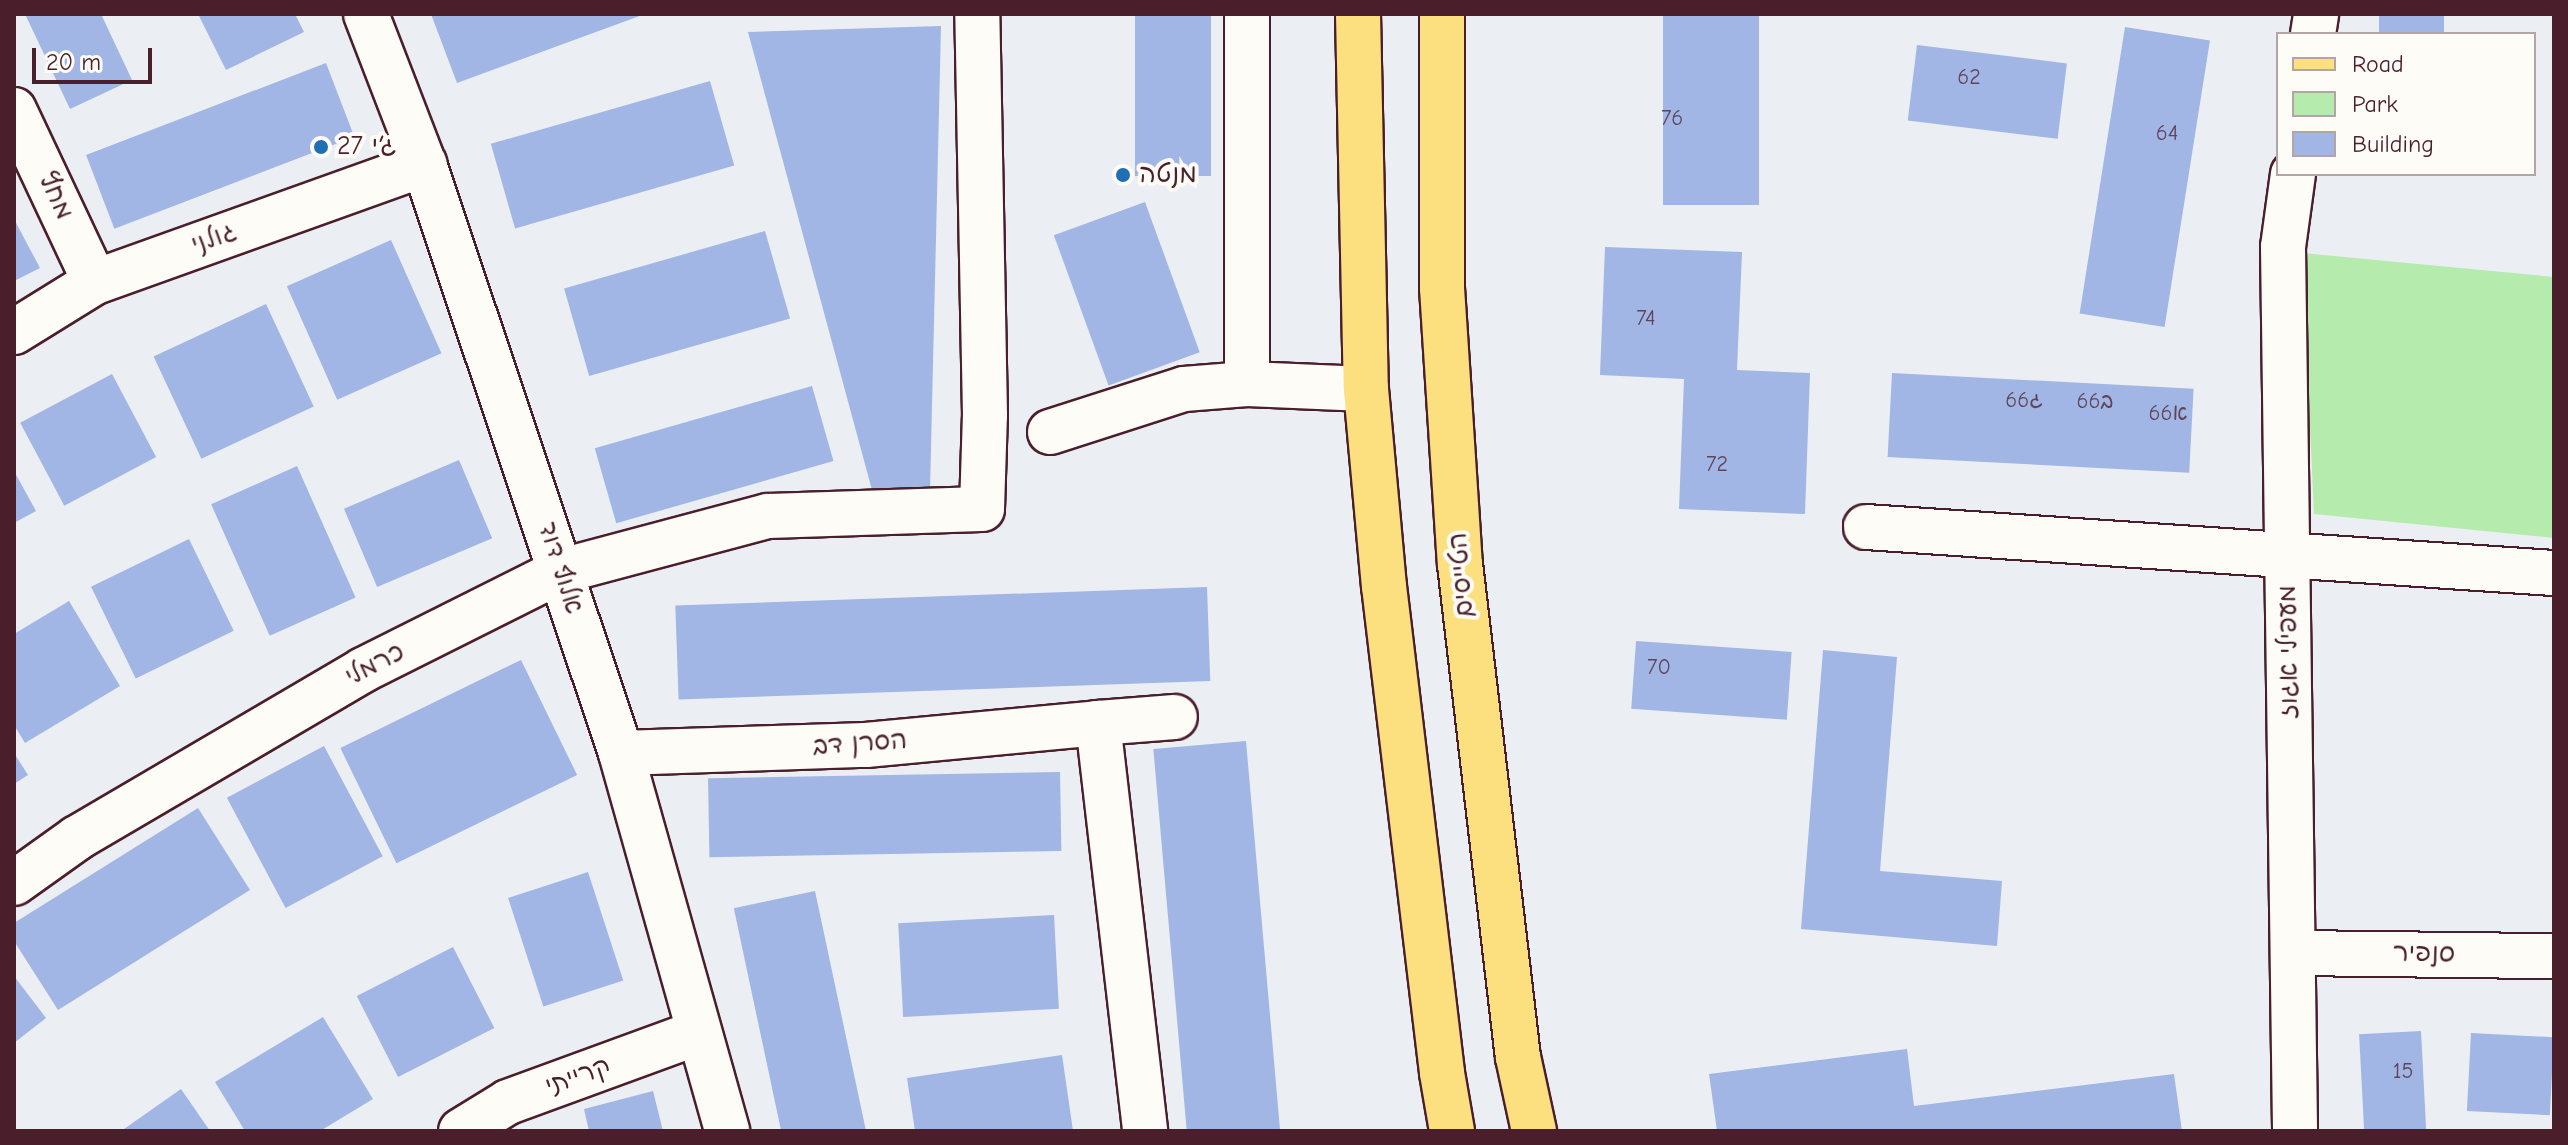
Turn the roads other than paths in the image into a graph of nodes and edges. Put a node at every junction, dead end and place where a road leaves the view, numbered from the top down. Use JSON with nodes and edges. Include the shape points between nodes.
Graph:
{"nodes":[{"id":1,"x":366,"y":14,"type":"edge"},
{"id":2,"x":977,"y":14,"type":"edge"},
{"id":3,"x":1247,"y":14,"type":"edge"},
{"id":4,"x":1358,"y":14,"type":"edge"},
{"id":5,"x":1442,"y":14,"type":"edge"},
{"id":6,"x":14,"y":110,"type":"edge"},
{"id":7,"x":424,"y":164,"type":"junction"},
{"id":8,"x":2293,"y":176,"type":"edge"},
{"id":9,"x":95,"y":282,"type":"junction"},
{"id":10,"x":14,"y":332,"type":"edge"},
{"id":11,"x":1247,"y":384,"type":"junction"},
{"id":12,"x":1366,"y":389,"type":"junction"},
{"id":13,"x":1050,"y":432,"type":"dead end"},
{"id":14,"x":1866,"y":527,"type":"dead end"},
{"id":15,"x":2288,"y":557,"type":"junction"},
{"id":16,"x":561,"y":571,"type":"junction"},
{"id":17,"x":2554,"y":573,"type":"edge"},
{"id":18,"x":1175,"y":717,"type":"dead end"},
{"id":19,"x":1098,"y":723,"type":"junction"},
{"id":20,"x":621,"y":753,"type":"junction"},
{"id":21,"x":14,"y":883,"type":"edge"},
{"id":22,"x":2294,"y":953,"type":"junction"},
{"id":23,"x":2554,"y":956,"type":"edge"},
{"id":24,"x":699,"y":1032,"type":"junction"},
{"id":25,"x":461,"y":1131,"type":"edge"},
{"id":26,"x":727,"y":1131,"type":"edge"},
{"id":27,"x":1145,"y":1131,"type":"edge"},
{"id":28,"x":1452,"y":1131,"type":"edge"},
{"id":29,"x":1534,"y":1131,"type":"edge"},
{"id":30,"x":2295,"y":1131,"type":"edge"}],
"edges":[{"from":1,"to":7,"type":"street","name":"אלוף דוד"},
{"from":2,"to":16,"type":"street","name":"כרמלי","via":[[982,509],[768,516]]},
{"from":3,"to":11,"type":"street"},
{"from":4,"to":12,"type":"main road"},
{"from":5,"to":29,"type":"main road","name":"הטייסים","via":[[1442,288],[1460,564],[1518,1057]]},
{"from":6,"to":9,"type":"street","name":"מחץ"},
{"from":7,"to":9,"type":"street","name":"גולני"},
{"from":7,"to":16,"type":"street","name":"אלוף דוד"},
{"from":8,"to":15,"type":"street","name":"מעפילי אגוז","via":[[2283,247]]},
{"from":9,"to":10,"type":"street","name":"גולני"},
{"from":11,"to":12,"type":"street"},
{"from":11,"to":13,"type":"street","via":[[1184,389]]},
{"from":12,"to":28,"type":"main road","via":[[1384,586]]},
{"from":14,"to":15,"type":"street"},
{"from":15,"to":17,"type":"street"},
{"from":15,"to":22,"type":"street","name":"מעפילי אגוז"},
{"from":16,"to":20,"type":"street","name":"אלוף דוד"},
{"from":16,"to":21,"type":"street","name":"כרמלי","via":[[363,670],[77,838]]},
{"from":18,"to":19,"type":"street","name":"הסרן דב"},
{"from":19,"to":20,"type":"street","name":"הסרן דב","via":[[866,745]]},
{"from":19,"to":27,"type":"street"},
{"from":20,"to":24,"type":"street","name":"אלוף דוד"},
{"from":22,"to":23,"type":"street","name":"סנפיר"},
{"from":22,"to":30,"type":"street","name":"מעפילי אגוז"},
{"from":24,"to":25,"type":"street","name":"קרייתי","via":[[508,1102]]},
{"from":24,"to":26,"type":"street","name":"אלוף דוד"}]}
